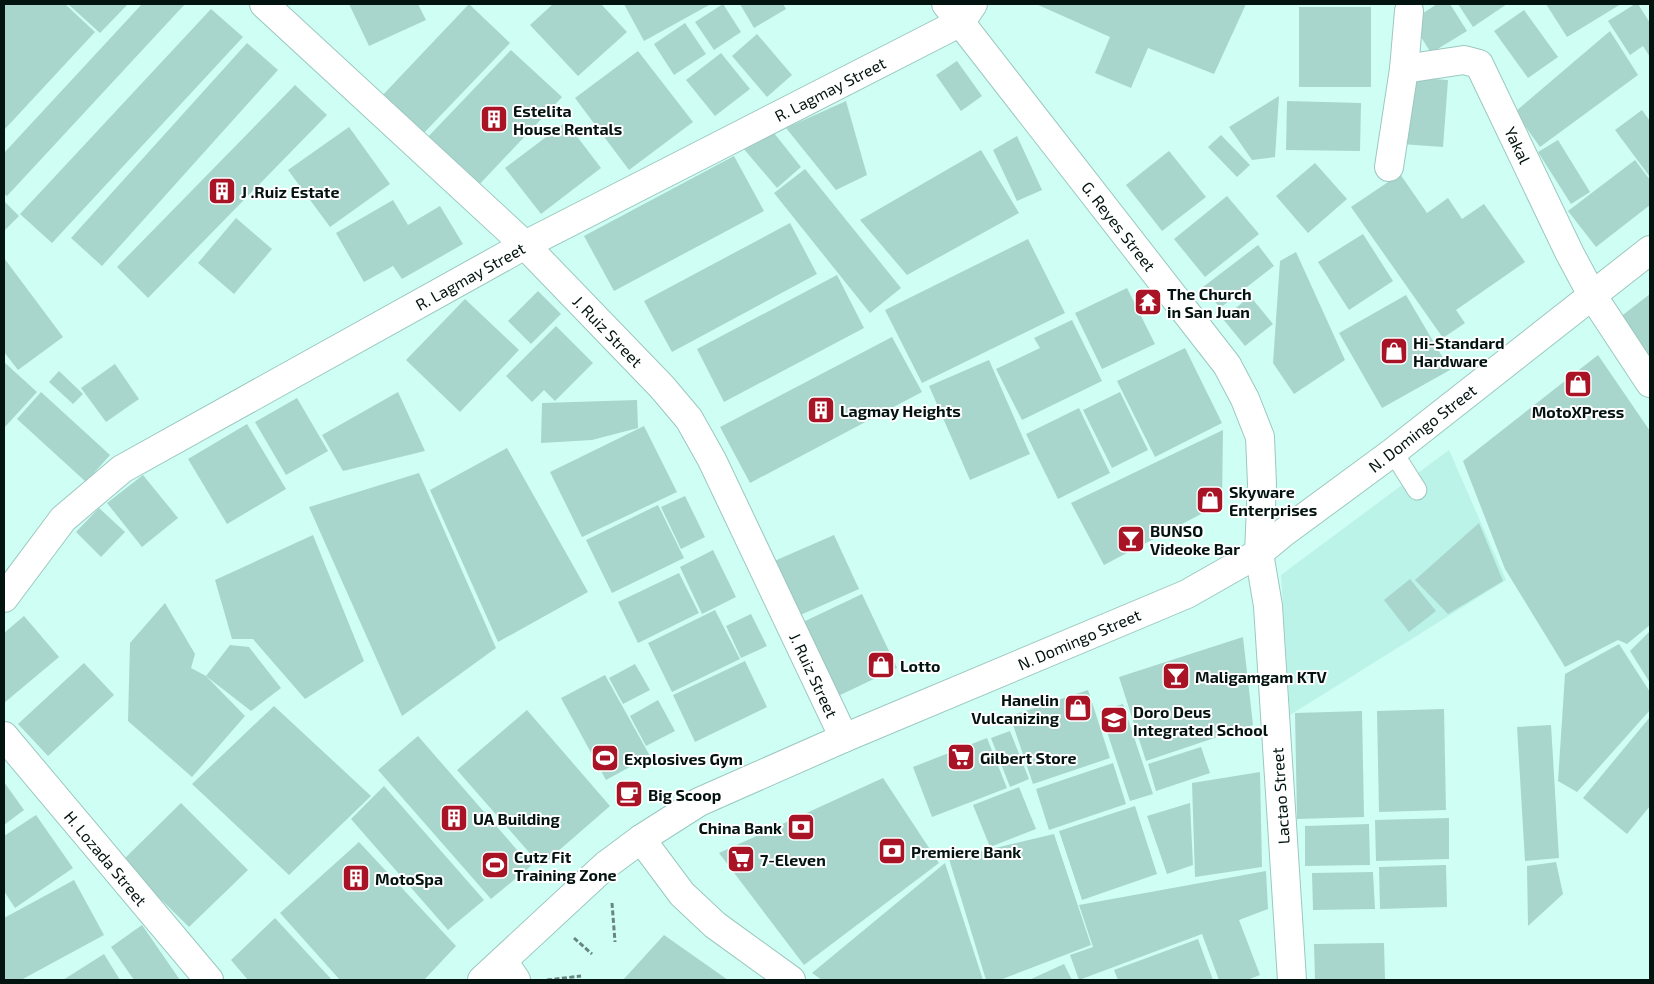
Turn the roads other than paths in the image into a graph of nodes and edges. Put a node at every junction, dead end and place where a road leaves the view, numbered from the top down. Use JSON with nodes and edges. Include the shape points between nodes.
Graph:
{"nodes":[{"id":1,"x":264,"y":4,"type":"edge"},
{"id":2,"x":960,"y":10,"type":"edge"},
{"id":3,"x":1409,"y":11,"type":"dead end"},
{"id":4,"x":1404,"y":69,"type":"junction"},
{"id":5,"x":1389,"y":167,"type":"dead end"},
{"id":6,"x":525,"y":245,"type":"junction"},
{"id":7,"x":1650,"y":250,"type":"edge"},
{"id":8,"x":1592,"y":295,"type":"junction"},
{"id":9,"x":1650,"y":383,"type":"edge"},
{"id":10,"x":1393,"y":452,"type":"junction"},
{"id":11,"x":1416,"y":490,"type":"dead end"},
{"id":12,"x":1259,"y":553,"type":"junction"},
{"id":13,"x":4,"y":598,"type":"edge"},
{"id":14,"x":4,"y":736,"type":"edge"},
{"id":15,"x":844,"y":738,"type":"junction"},
{"id":16,"x":640,"y":839,"type":"junction"},
{"id":17,"x":510,"y":971,"type":"edge"},
{"id":18,"x":209,"y":980,"type":"edge"},
{"id":19,"x":482,"y":980,"type":"edge"},
{"id":20,"x":791,"y":980,"type":"edge"},
{"id":21,"x":1292,"y":980,"type":"edge"}],
"edges":[{"from":1,"to":6,"type":"street","name":"J. Ruiz Street"},
{"from":2,"to":6,"type":"street","name":"R. Lagmay Street"},
{"from":2,"to":12,"type":"street","name":"G. Reyes Street","via":[[1227,365],[1260,437]]},
{"from":3,"to":4,"type":"street"},
{"from":4,"to":5,"type":"street"},
{"from":4,"to":8,"type":"street","name":"Yakal","via":[[1464,60],[1480,64]]},
{"from":6,"to":13,"type":"street","name":"R. Lagmay Street","via":[[122,469],[64,519]]},
{"from":6,"to":15,"type":"street","name":"J. Ruiz Street","via":[[689,419],[712,460]]},
{"from":7,"to":8,"type":"street","name":"N. Domingo Street"},
{"from":8,"to":9,"type":"street"},
{"from":8,"to":10,"type":"street","name":"N. Domingo Street"},
{"from":10,"to":11,"type":"lane"},
{"from":10,"to":12,"type":"street","name":"N. Domingo Street"},
{"from":12,"to":15,"type":"street","name":"N. Domingo Street","via":[[1187,594]]},
{"from":12,"to":21,"type":"street","name":"Lactao Street","via":[[1268,606]]},
{"from":14,"to":18,"type":"street","name":"H. Lozada Street"},
{"from":15,"to":16,"type":"street","name":"N. Domingo Street","via":[[699,802]]},
{"from":16,"to":17,"type":"street","name":"N. Domingo Street","via":[[606,865]]},
{"from":16,"to":20,"type":"street","via":[[682,894],[715,924]]},
{"from":17,"to":19,"type":"street","name":"N. Domingo Street"}]}
